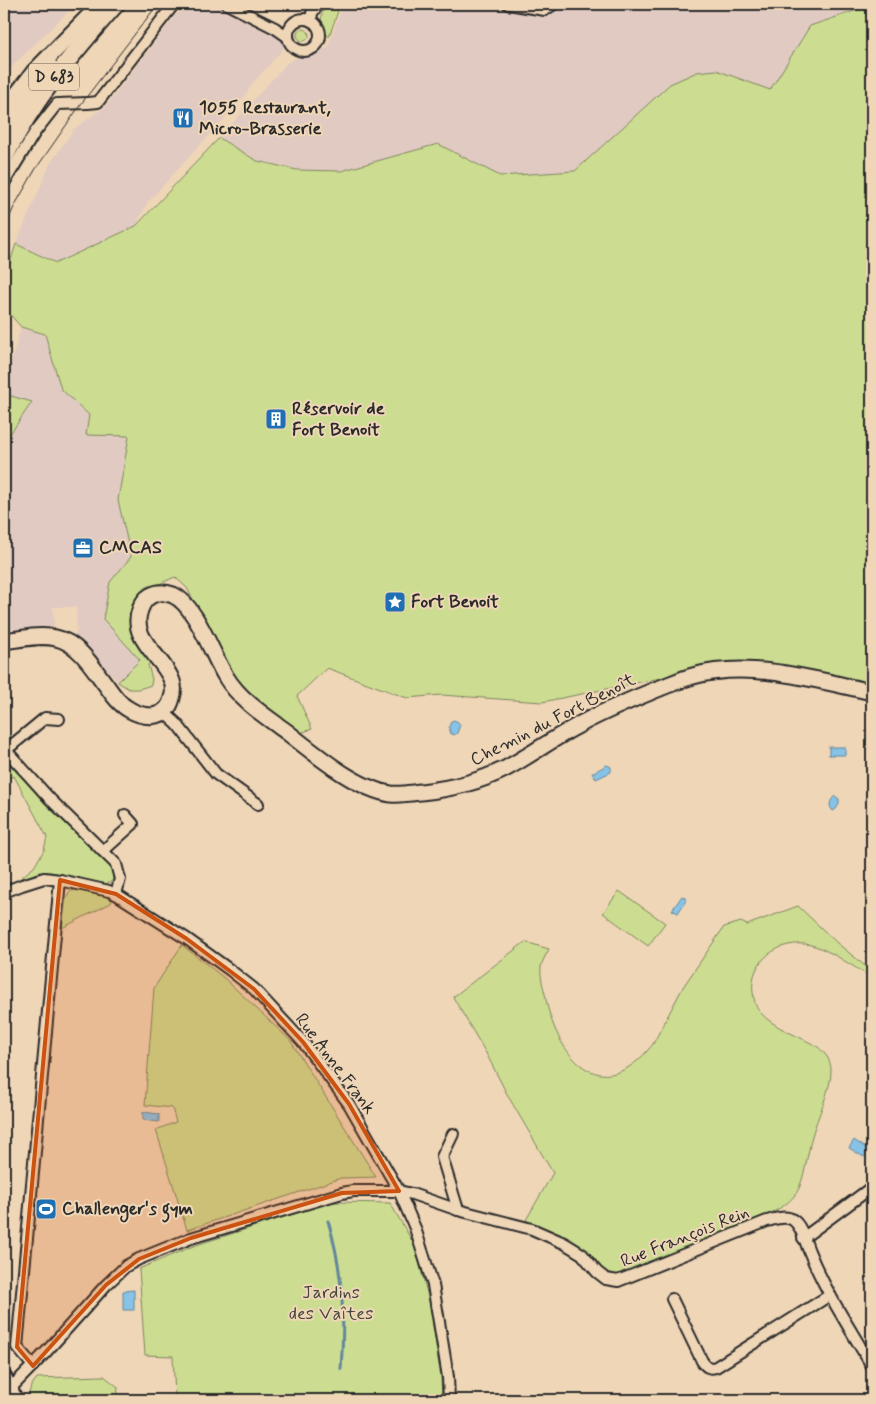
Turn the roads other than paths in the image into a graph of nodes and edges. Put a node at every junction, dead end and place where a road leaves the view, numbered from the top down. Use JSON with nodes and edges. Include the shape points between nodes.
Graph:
{"nodes":[{"id":1,"x":106,"y":4,"type":"edge"},
{"id":2,"x":174,"y":4,"type":"edge"},
{"id":3,"x":228,"y":4,"type":"edge"},
{"id":4,"x":319,"y":4,"type":"edge"},
{"id":5,"x":508,"y":4,"type":"edge"},
{"id":6,"x":554,"y":4,"type":"edge"},
{"id":7,"x":311,"y":21,"type":"junction"},
{"id":8,"x":288,"y":37,"type":"junction"},
{"id":9,"x":4,"y":112,"type":"edge"},
{"id":10,"x":4,"y":132,"type":"edge"},
{"id":11,"x":4,"y":159,"type":"edge"},
{"id":12,"x":4,"y":184,"type":"edge"},
{"id":13,"x":4,"y":641,"type":"edge"},
{"id":14,"x":872,"y":692,"type":"edge"},
{"id":15,"x":164,"y":712,"type":"junction"},
{"id":16,"x":59,"y":719,"type":"dead end"},
{"id":17,"x":5,"y":749,"type":"edge"},
{"id":18,"x":258,"y":804,"type":"dead end"},
{"id":19,"x":125,"y":815,"type":"dead end"},
{"id":20,"x":103,"y":851,"type":"junction"},
{"id":21,"x":60,"y":880,"type":"junction"},
{"id":22,"x":4,"y":892,"type":"edge"},
{"id":23,"x":116,"y":894,"type":"junction"},
{"id":24,"x":453,"y":1134,"type":"dead end"},
{"id":25,"x":872,"y":1187,"type":"edge"},
{"id":26,"x":399,"y":1191,"type":"junction"},
{"id":27,"x":458,"y":1210,"type":"junction"},
{"id":28,"x":804,"y":1238,"type":"junction"},
{"id":29,"x":830,"y":1295,"type":"junction"},
{"id":30,"x":672,"y":1299,"type":"dead end"},
{"id":31,"x":33,"y":1366,"type":"junction"},
{"id":32,"x":872,"y":1366,"type":"edge"},
{"id":33,"x":9,"y":1389,"type":"edge"},
{"id":34,"x":449,"y":1400,"type":"edge"}],
"edges":[{"from":1,"to":9,"type":"street","number":"D 683","via":[[34,72]]},
{"from":1,"to":10,"type":"main road","via":[[39,78]]},
{"from":1,"to":11,"type":"main road","number":"D 683","via":[[48,85],[12,140]]},
{"from":2,"to":12,"type":"street","via":[[98,102],[57,104],[35,132]]},
{"from":3,"to":8,"type":"street"},
{"from":4,"to":7,"type":"street"},
{"from":5,"to":6,"type":"street","via":[[545,10]]},
{"from":7,"to":8,"type":"street","via":[[295,22]]},
{"from":7,"to":8,"type":"street","via":[[318,28],[320,37],[312,49],[303,52],[294,48]]},
{"from":13,"to":15,"type":"street","via":[[47,637],[64,640],[84,655],[126,708],[144,716]]},
{"from":14,"to":15,"type":"street","name":"Chemin du Fort Benoît","via":[[767,672],[730,670],[693,676],[601,713],[504,769],[476,781],[432,791],[393,794],[359,782],[329,764],[252,706],[226,678],[192,613],[175,596],[165,593],[152,595],[138,615],[140,636],[174,685],[171,705]]},
{"from":15,"to":18,"type":"street","via":[[216,774]]},
{"from":16,"to":17,"type":"street","via":[[45,718]]},
{"from":17,"to":20,"type":"street"},
{"from":19,"to":20,"type":"street","via":[[133,824]]},
{"from":20,"to":23,"type":"street","via":[[116,864],[120,879]]},
{"from":21,"to":22,"type":"street","name":"Rue Anne Frank","via":[[44,878]]},
{"from":21,"to":23,"type":"street","name":"Rue Anne Frank"},
{"from":21,"to":31,"type":"street","via":[[17,1347]]},
{"from":23,"to":26,"type":"street","name":"Rue Anne Frank","via":[[187,939],[259,995],[303,1042],[349,1104]]},
{"from":24,"to":27,"type":"street","via":[[442,1157]]},
{"from":25,"to":28,"type":"street"},
{"from":26,"to":27,"type":"street","name":"Rue François Rein"},
{"from":26,"to":31,"type":"street","name":"Rue François Rein","via":[[342,1193],[191,1238],[139,1259],[106,1284]]},
{"from":26,"to":34,"type":"street","name":"Rue Anne Frank","via":[[433,1285]]},
{"from":27,"to":28,"type":"street","name":"Rue François Rein","via":[[532,1229],[564,1243],[582,1254],[606,1279],[618,1282],[767,1221],[784,1217],[792,1219]]},
{"from":28,"to":29,"type":"street"},
{"from":29,"to":30,"type":"street","via":[[710,1368],[702,1361]]},
{"from":29,"to":32,"type":"street"},
{"from":31,"to":33,"type":"street","name":"Rue François Rein"}]}
